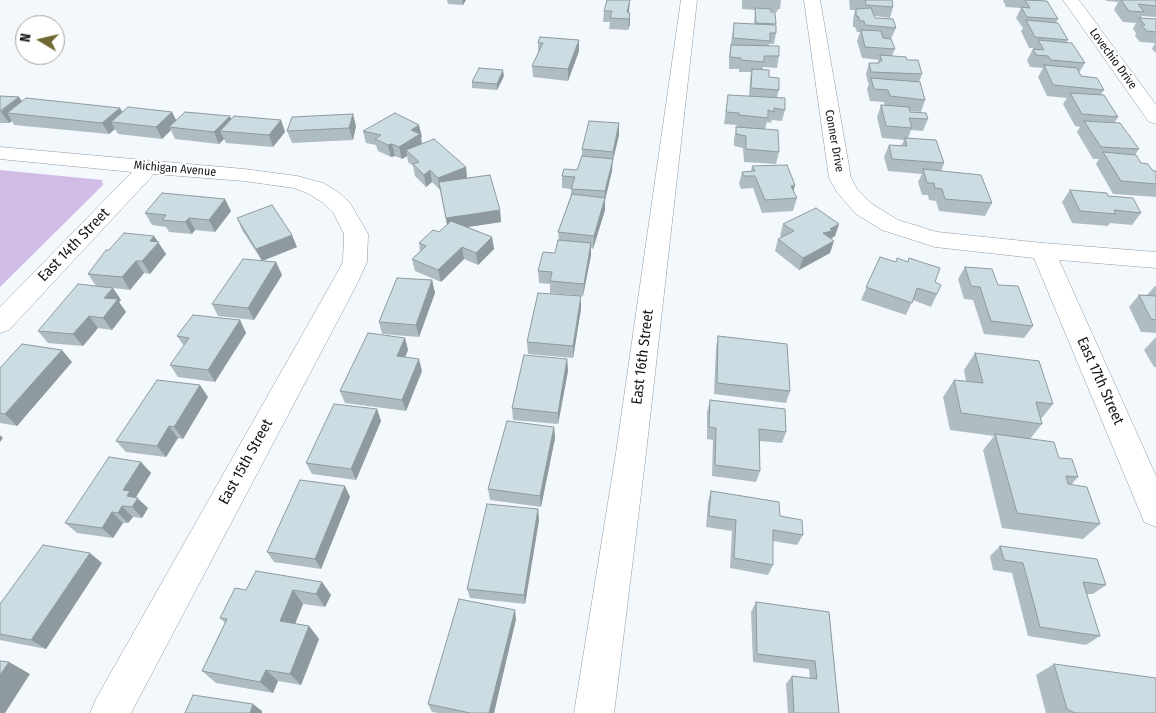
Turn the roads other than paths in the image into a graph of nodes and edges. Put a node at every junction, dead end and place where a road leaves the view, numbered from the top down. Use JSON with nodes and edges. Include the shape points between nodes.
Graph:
{"nodes":[{"id":1,"x":689,"y":0,"type":"edge"},
{"id":2,"x":812,"y":0,"type":"edge"},
{"id":3,"x":1071,"y":0,"type":"edge"},
{"id":4,"x":1156,"y":118,"type":"edge"},
{"id":5,"x":0,"y":152,"type":"edge"},
{"id":6,"x":149,"y":167,"type":"junction"},
{"id":7,"x":342,"y":208,"type":"joint"},
{"id":8,"x":1043,"y":251,"type":"junction"},
{"id":9,"x":1156,"y":260,"type":"edge"},
{"id":10,"x":0,"y":322,"type":"edge"},
{"id":11,"x":1156,"y":512,"type":"edge"},
{"id":12,"x":110,"y":713,"type":"edge"},
{"id":13,"x":594,"y":713,"type":"edge"}],
"edges":[{"from":1,"to":13,"type":"street","name":"East 16th Street"},
{"from":2,"to":8,"type":"street","name":"Conner Drive","via":[[840,178],[848,192],[864,209],[911,233],[935,239]]},
{"from":3,"to":4,"type":"street","name":"Lovechio Drive"},
{"from":5,"to":6,"type":"street","name":"Michigan Avenue"},
{"from":6,"to":7,"type":"street","name":"Michigan Avenue","via":[[297,182],[315,188]]},
{"from":6,"to":10,"type":"street","name":"East 14th Street"},
{"from":7,"to":12,"type":"street","name":"East 15th Street","via":[[356,234],[355,262]]},
{"from":8,"to":9,"type":"street"},
{"from":8,"to":11,"type":"street","name":"East 17th Street"}]}
